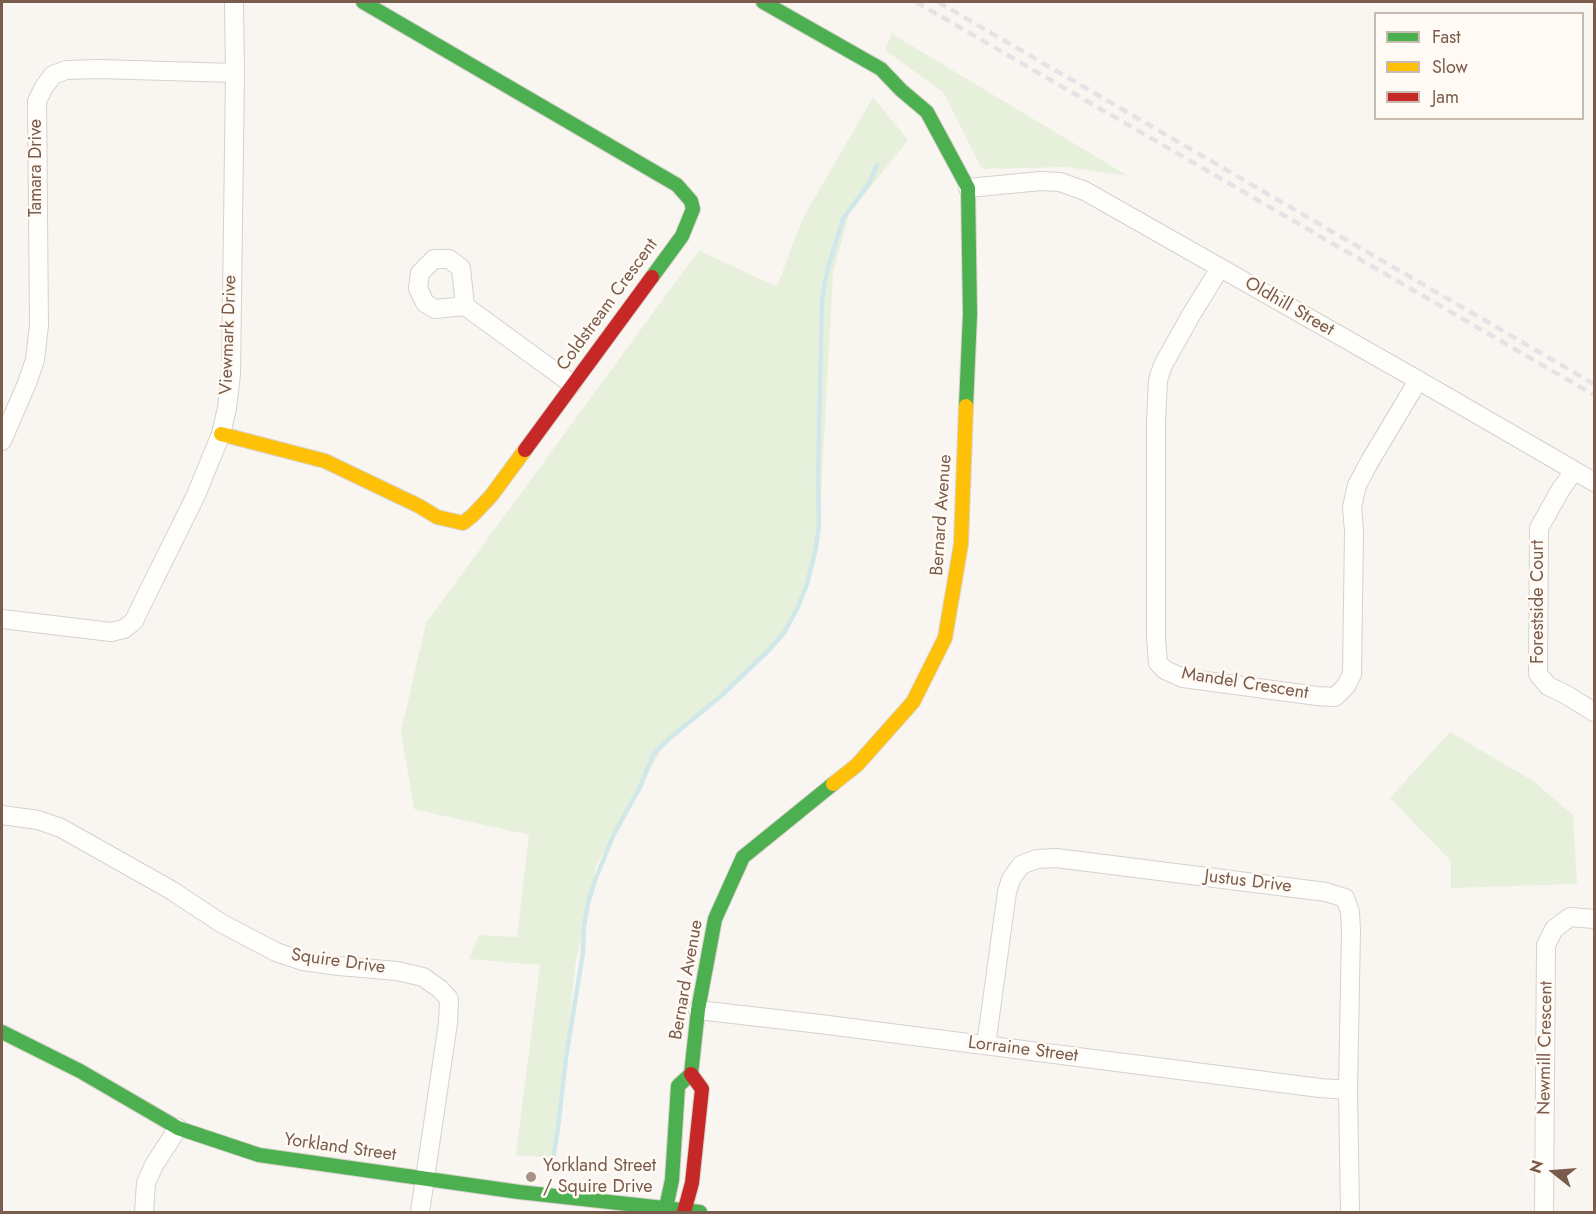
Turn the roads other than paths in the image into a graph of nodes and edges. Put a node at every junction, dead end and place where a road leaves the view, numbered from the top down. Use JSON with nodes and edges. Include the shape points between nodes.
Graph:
{"nodes":[{"id":1,"x":234,"y":2,"type":"edge"},
{"id":2,"x":363,"y":2,"type":"edge"},
{"id":3,"x":763,"y":2,"type":"edge"},
{"id":4,"x":235,"y":74,"type":"junction"},
{"id":5,"x":968,"y":188,"type":"junction"},
{"id":6,"x":1220,"y":268,"type":"junction"},
{"id":7,"x":465,"y":306,"type":"dead end"},
{"id":8,"x":1418,"y":380,"type":"junction"},
{"id":9,"x":572,"y":384,"type":"junction"},
{"id":10,"x":221,"y":434,"type":"junction"},
{"id":11,"x":2,"y":441,"type":"edge"},
{"id":12,"x":1574,"y":471,"type":"junction"},
{"id":13,"x":1594,"y":482,"type":"edge"},
{"id":14,"x":2,"y":620,"type":"edge"},
{"id":15,"x":1594,"y":712,"type":"edge"},
{"id":16,"x":2,"y":815,"type":"edge"},
{"id":17,"x":1594,"y":918,"type":"edge"},
{"id":18,"x":698,"y":1010,"type":"junction"},
{"id":19,"x":2,"y":1032,"type":"edge"},
{"id":20,"x":986,"y":1045,"type":"junction"},
{"id":21,"x":691,"y":1074,"type":"junction"},
{"id":22,"x":1348,"y":1090,"type":"junction"},
{"id":23,"x":178,"y":1128,"type":"junction"},
{"id":24,"x":426,"y":1178,"type":"junction"},
{"id":25,"x":665,"y":1210,"type":"edge"},
{"id":26,"x":684,"y":1211,"type":"edge"},
{"id":27,"x":144,"y":1212,"type":"edge"},
{"id":28,"x":420,"y":1212,"type":"edge"},
{"id":29,"x":700,"y":1212,"type":"edge"},
{"id":30,"x":1350,"y":1212,"type":"edge"},
{"id":31,"x":1544,"y":1212,"type":"edge"}],
"edges":[{"from":1,"to":4,"type":"street","name":"Viewmark Drive"},
{"from":2,"to":9,"type":"street","name":"Coldstream Crescent","via":[[661,175],[691,201],[693,209],[681,236]]},
{"from":3,"to":5,"type":"street","name":"Bernard Avenue","via":[[881,69],[927,112]]},
{"from":4,"to":10,"type":"street","name":"Viewmark Drive","via":[[231,374]]},
{"from":4,"to":11,"type":"street","name":"Tamara Drive","via":[[66,70],[52,75],[44,87],[37,101],[39,326],[35,360]]},
{"from":5,"to":6,"type":"street","name":"Oldhill Street","via":[[1060,182],[1085,191]]},
{"from":5,"to":18,"type":"street","name":"Bernard Avenue","via":[[970,314],[961,544],[945,638],[913,702],[857,765],[743,857],[715,919]]},
{"from":6,"to":8,"type":"street","name":"Oldhill Street"},
{"from":6,"to":8,"type":"street","name":"Mandel Crescent","via":[[1168,355],[1158,380],[1156,638],[1158,663],[1165,670],[1183,678],[1317,696],[1335,697],[1346,686],[1352,674],[1352,507],[1357,485]]},
{"from":7,"to":9,"type":"street"},
{"from":8,"to":12,"type":"street","name":"Oldhill Street"},
{"from":9,"to":10,"type":"street","name":"Coldstream Crescent","via":[[491,496],[463,523],[436,517],[325,461]]},
{"from":10,"to":14,"type":"street","name":"Viewmark Drive","via":[[196,495],[134,621],[111,632]]},
{"from":12,"to":13,"type":"street","name":"Oldhill Street"},
{"from":12,"to":15,"type":"street","name":"Forestside Court","via":[[1539,528],[1539,674],[1548,686]]},
{"from":16,"to":24,"type":"street","name":"Squire Drive","via":[[61,828],[276,952],[303,961],[397,970],[423,977],[440,990],[449,999],[448,1023]]},
{"from":17,"to":31,"type":"street","name":"Newmill Crescent","via":[[1570,917],[1554,929],[1546,945]]},
{"from":18,"to":20,"type":"street","name":"Lorraine Street"},
{"from":18,"to":21,"type":"street","name":"Bernard Avenue"},
{"from":19,"to":23,"type":"street","name":"Yorkland Street","via":[[80,1071]]},
{"from":20,"to":22,"type":"street","name":"Lorraine Street"},
{"from":20,"to":22,"type":"street","name":"Justus Drive","via":[[1011,879],[1021,865],[1037,859],[1088,861],[1345,898],[1351,931]]},
{"from":21,"to":25,"type":"street","name":"Bernard Avenue","via":[[678,1086],[672,1180]]},
{"from":21,"to":26,"type":"street","name":"Bernard Avenue","via":[[702,1089],[692,1183]]},
{"from":22,"to":30,"type":"street","name":"Justus Drive"},
{"from":23,"to":24,"type":"street","name":"Yorkland Street","via":[[259,1155]]},
{"from":23,"to":27,"type":"street","via":[[146,1184]]},
{"from":24,"to":25,"type":"street","name":"Yorkland Street"},
{"from":24,"to":28,"type":"street","name":"Squire Drive"},
{"from":25,"to":26,"type":"street","name":"Yorkland Street"},
{"from":26,"to":29,"type":"street","name":"Yorkland Street"}]}
